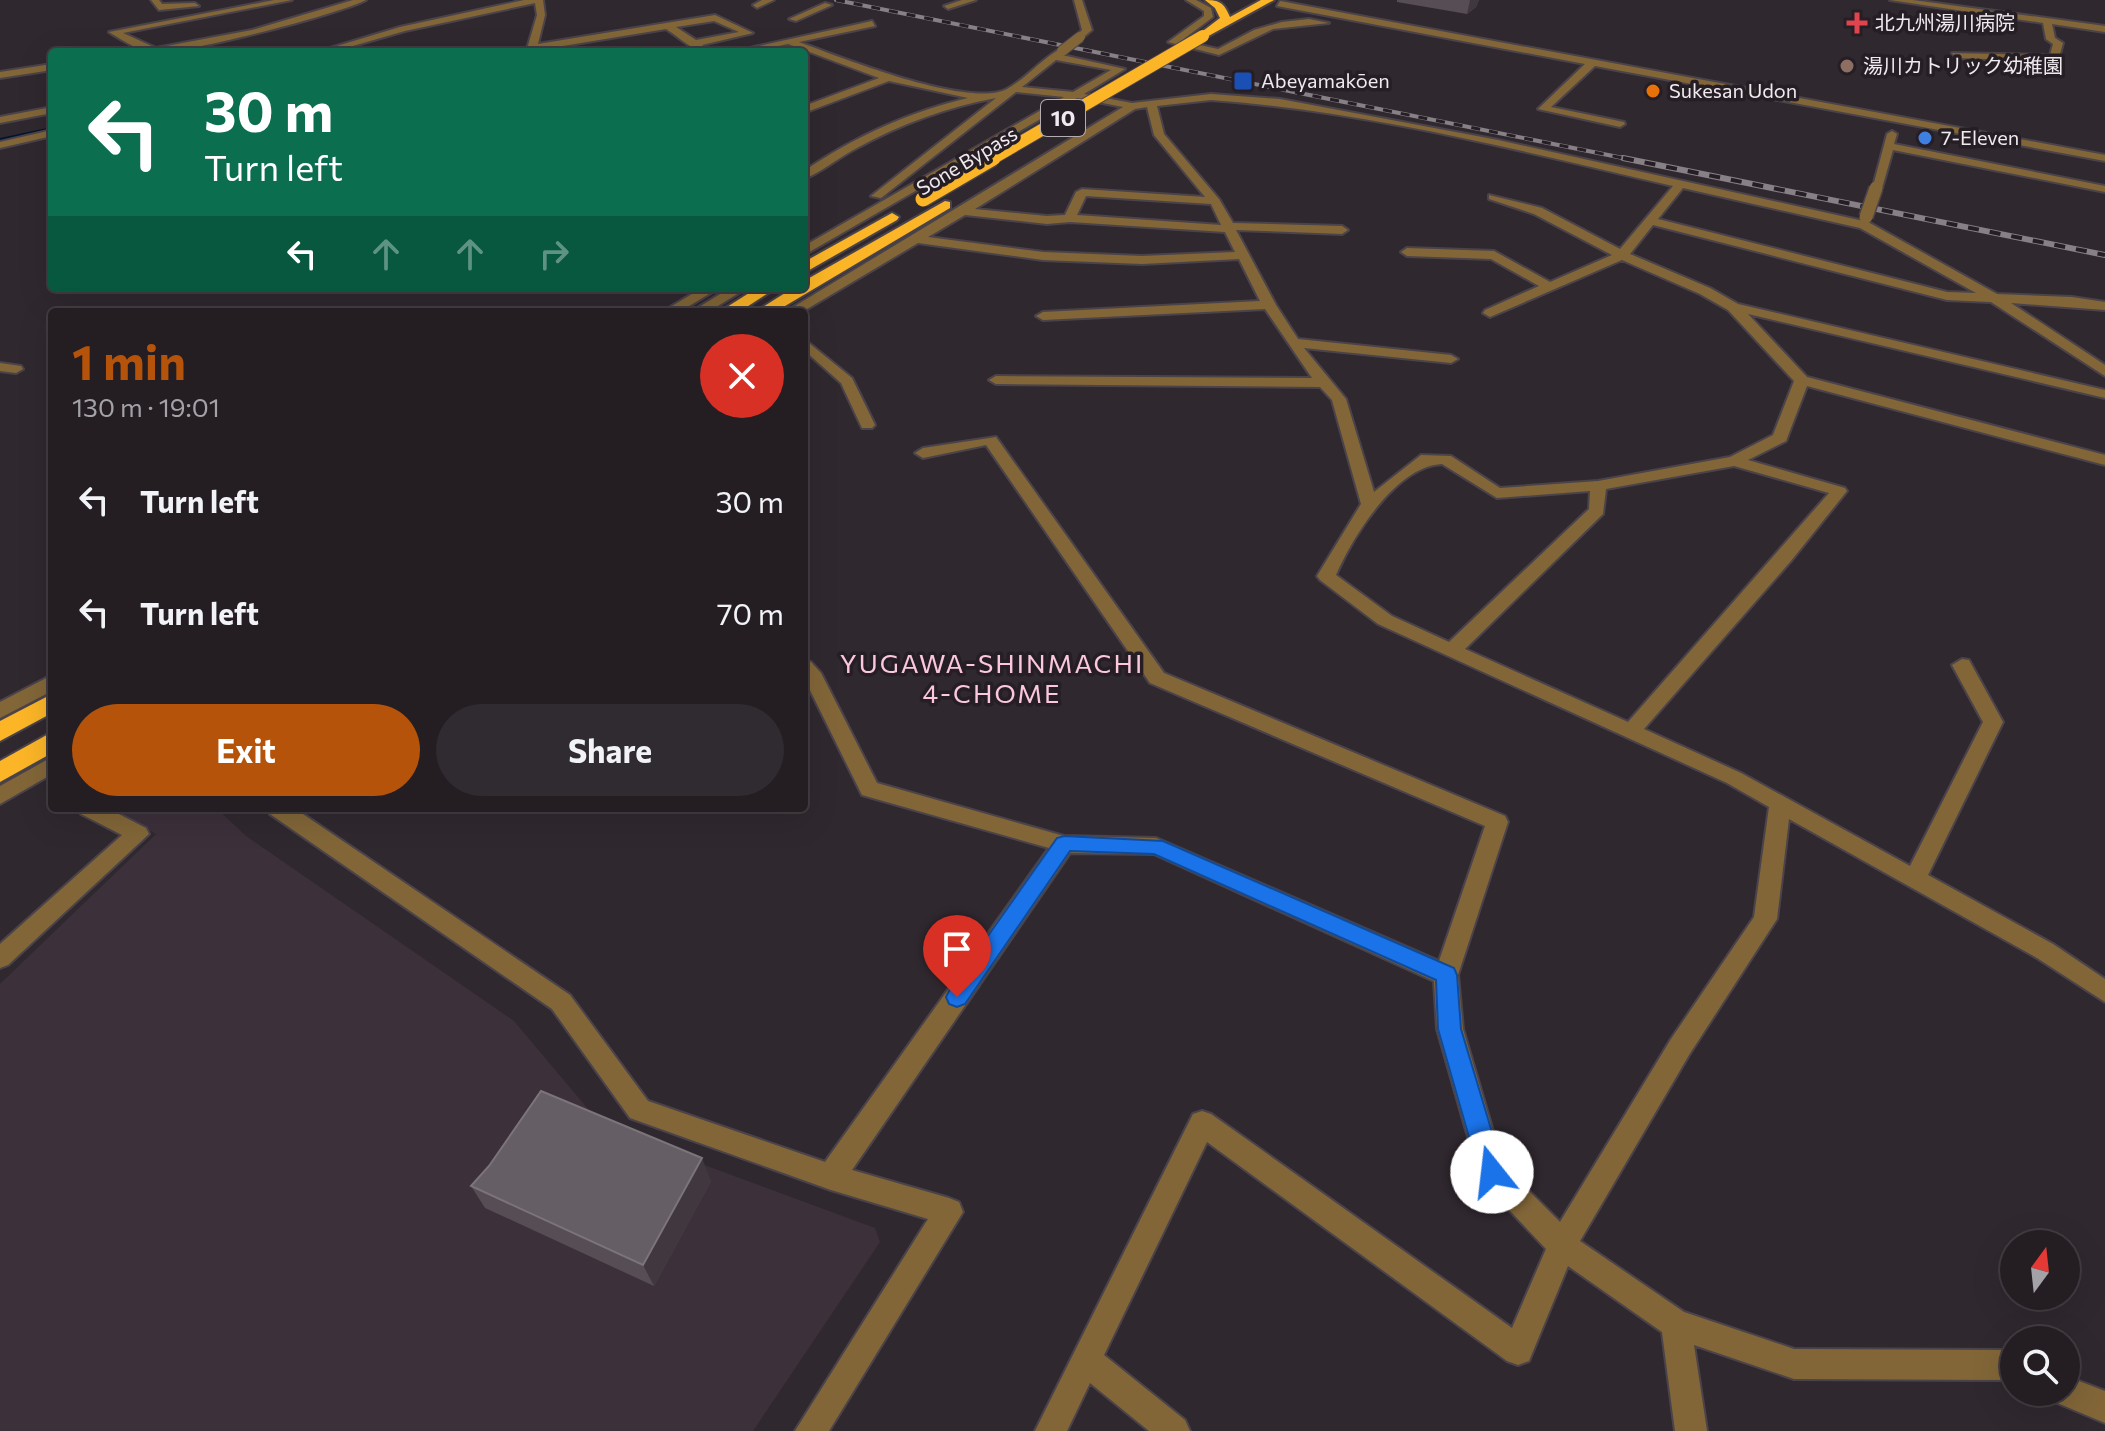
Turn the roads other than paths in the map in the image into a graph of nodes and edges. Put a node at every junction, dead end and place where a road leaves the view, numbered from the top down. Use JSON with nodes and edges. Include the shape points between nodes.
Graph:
{"nodes":[{"id":1,"x":155,"y":0,"type":"edge"},
{"id":2,"x":288,"y":0,"type":"edge"},
{"id":3,"x":362,"y":0,"type":"edge"},
{"id":4,"x":538,"y":0,"type":"edge"},
{"id":5,"x":770,"y":0,"type":"edge"},
{"id":6,"x":804,"y":0,"type":"edge"},
{"id":7,"x":972,"y":0,"type":"edge"},
{"id":8,"x":1078,"y":0,"type":"edge"},
{"id":9,"x":1190,"y":0,"type":"edge"},
{"id":10,"x":1210,"y":0,"type":"edge"},
{"id":11,"x":1292,"y":0,"type":"edge"},
{"id":12,"x":1315,"y":0,"type":"edge"},
{"id":13,"x":1894,"y":0,"type":"edge"},
{"id":14,"x":1272,"y":1,"type":"edge"},
{"id":15,"x":1935,"y":2,"type":"edge"},
{"id":16,"x":255,"y":5,"type":"junction"},
{"id":17,"x":757,"y":5,"type":"dead end"},
{"id":18,"x":828,"y":5,"type":"junction"},
{"id":19,"x":948,"y":6,"type":"dead end"},
{"id":20,"x":838,"y":7,"type":"dead end"},
{"id":21,"x":793,"y":19,"type":"dead end"},
{"id":22,"x":2047,"y":21,"type":"junction"},
{"id":23,"x":872,"y":24,"type":"dead end"},
{"id":24,"x":668,"y":26,"type":"junction"},
{"id":25,"x":1411,"y":29,"type":"junction"},
{"id":26,"x":2105,"y":29,"type":"edge"},
{"id":27,"x":1441,"y":34,"type":"junction"},
{"id":28,"x":1218,"y":35,"type":"junction"},
{"id":29,"x":1460,"y":38,"type":"junction"},
{"id":30,"x":790,"y":42,"type":"junction"},
{"id":31,"x":691,"y":44,"type":"junction"},
{"id":32,"x":149,"y":48,"type":"edge"},
{"id":33,"x":170,"y":48,"type":"edge"},
{"id":34,"x":336,"y":48,"type":"edge"},
{"id":35,"x":531,"y":48,"type":"edge"},
{"id":36,"x":542,"y":48,"type":"edge"},
{"id":37,"x":699,"y":48,"type":"edge"},
{"id":38,"x":758,"y":48,"type":"edge"},
{"id":39,"x":806,"y":48,"type":"edge"},
{"id":40,"x":808,"y":49,"type":"edge"},
{"id":41,"x":1058,"y":54,"type":"junction"},
{"id":42,"x":1955,"y":55,"type":"dead end"},
{"id":43,"x":1593,"y":62,"type":"junction"},
{"id":44,"x":48,"y":68,"type":"edge"},
{"id":45,"x":0,"y":75,"type":"edge"},
{"id":46,"x":888,"y":78,"type":"junction"},
{"id":47,"x":1010,"y":91,"type":"junction"},
{"id":48,"x":1076,"y":95,"type":"junction"},
{"id":49,"x":980,"y":97,"type":"junction"},
{"id":50,"x":1132,"y":106,"type":"junction"},
{"id":51,"x":1152,"y":106,"type":"junction"},
{"id":52,"x":808,"y":108,"type":"edge"},
{"id":53,"x":48,"y":111,"type":"edge"},
{"id":54,"x":1901,"y":114,"type":"junction"},
{"id":55,"x":0,"y":120,"type":"edge"},
{"id":56,"x":1620,"y":124,"type":"dead end"},
{"id":57,"x":48,"y":134,"type":"edge"},
{"id":58,"x":0,"y":145,"type":"edge"},
{"id":59,"x":1888,"y":146,"type":"junction"},
{"id":60,"x":2105,"y":146,"type":"edge"},
{"id":61,"x":2105,"y":158,"type":"edge"},
{"id":62,"x":808,"y":173,"type":"edge"},
{"id":63,"x":1682,"y":182,"type":"junction"},
{"id":64,"x":2105,"y":189,"type":"edge"},
{"id":65,"x":1493,"y":197,"type":"dead end"},
{"id":66,"x":1215,"y":201,"type":"junction"},
{"id":67,"x":963,"y":211,"type":"junction"},
{"id":68,"x":1070,"y":218,"type":"junction"},
{"id":69,"x":1648,"y":220,"type":"junction"},
{"id":70,"x":1865,"y":221,"type":"junction"},
{"id":71,"x":1229,"y":229,"type":"junction"},
{"id":72,"x":1342,"y":230,"type":"dead end"},
{"id":73,"x":808,"y":235,"type":"edge"},
{"id":74,"x":915,"y":239,"type":"junction"},
{"id":75,"x":808,"y":249,"type":"edge"},
{"id":76,"x":1407,"y":252,"type":"dead end"},
{"id":77,"x":1243,"y":255,"type":"junction"},
{"id":78,"x":1622,"y":255,"type":"junction"},
{"id":79,"x":808,"y":266,"type":"edge"},
{"id":80,"x":808,"y":286,"type":"edge"},
{"id":81,"x":1550,"y":287,"type":"junction"},
{"id":82,"x":705,"y":292,"type":"edge"},
{"id":83,"x":733,"y":292,"type":"edge"},
{"id":84,"x":761,"y":292,"type":"edge"},
{"id":85,"x":797,"y":292,"type":"edge"},
{"id":86,"x":1998,"y":300,"type":"junction"},
{"id":87,"x":1269,"y":305,"type":"junction"},
{"id":88,"x":2105,"y":306,"type":"edge"},
{"id":89,"x":1733,"y":307,"type":"junction"},
{"id":90,"x":676,"y":308,"type":"edge"},
{"id":91,"x":705,"y":308,"type":"edge"},
{"id":92,"x":734,"y":308,"type":"edge"},
{"id":93,"x":770,"y":308,"type":"edge"},
{"id":94,"x":799,"y":308,"type":"edge"},
{"id":95,"x":1490,"y":313,"type":"dead end"},
{"id":96,"x":1043,"y":316,"type":"dead end"},
{"id":97,"x":1294,"y":343,"type":"junction"},
{"id":98,"x":808,"y":347,"type":"edge"},
{"id":99,"x":1451,"y":359,"type":"dead end"},
{"id":100,"x":0,"y":367,"type":"edge"},
{"id":101,"x":16,"y":369,"type":"dead end"},
{"id":102,"x":2105,"y":372,"type":"edge"},
{"id":103,"x":996,"y":380,"type":"dead end"},
{"id":104,"x":1802,"y":380,"type":"junction"},
{"id":105,"x":1324,"y":383,"type":"junction"},
{"id":106,"x":2105,"y":394,"type":"edge"},
{"id":107,"x":867,"y":425,"type":"dead end"},
{"id":108,"x":923,"y":453,"type":"dead end"},
{"id":109,"x":2105,"y":460,"type":"edge"},
{"id":110,"x":1734,"y":461,"type":"junction"},
{"id":111,"x":1598,"y":486,"type":"junction"},
{"id":112,"x":1369,"y":504,"type":"junction"},
{"id":113,"x":1451,"y":651,"type":"junction"},
{"id":114,"x":1962,"y":665,"type":"dead end"},
{"id":115,"x":808,"y":670,"type":"edge"},
{"id":116,"x":48,"y":684,"type":"edge"},
{"id":117,"x":48,"y":704,"type":"edge"},
{"id":118,"x":0,"y":711,"type":"edge"},
{"id":119,"x":0,"y":732,"type":"edge"},
{"id":120,"x":1630,"y":732,"type":"junction"},
{"id":121,"x":48,"y":743,"type":"edge"},
{"id":122,"x":48,"y":766,"type":"edge"},
{"id":123,"x":0,"y":773,"type":"edge"},
{"id":124,"x":0,"y":796,"type":"edge"},
{"id":125,"x":1780,"y":804,"type":"junction"},
{"id":126,"x":97,"y":812,"type":"edge"},
{"id":127,"x":284,"y":812,"type":"edge"},
{"id":128,"x":1064,"y":844,"type":"junction"},
{"id":129,"x":1915,"y":879,"type":"junction"},
{"id":130,"x":0,"y":958,"type":"edge"},
{"id":131,"x":1446,"y":975,"type":"junction"},
{"id":132,"x":2105,"y":992,"type":"edge"},
{"id":133,"x":831,"y":1177,"type":"junction"},
{"id":134,"x":1562,"y":1245,"type":"junction"},
{"id":135,"x":1676,"y":1324,"type":"junction"},
{"id":136,"x":1086,"y":1360,"type":"junction"},
{"id":137,"x":2000,"y":1365,"type":"edge"},
{"id":138,"x":2080,"y":1397,"type":"edge"},
{"id":139,"x":2105,"y":1407,"type":"edge"},
{"id":140,"x":811,"y":1431,"type":"edge"},
{"id":141,"x":1051,"y":1431,"type":"edge"},
{"id":142,"x":1174,"y":1431,"type":"edge"},
{"id":143,"x":1691,"y":1431,"type":"edge"}],
"edges":[{"from":1,"to":16,"type":"street","via":[[159,7]]},
{"from":2,"to":16,"type":"street"},
{"from":3,"to":33,"type":"street","via":[[253,32]]},
{"from":4,"to":34,"type":"street"},
{"from":4,"to":35,"type":"street","via":[[541,15]]},
{"from":5,"to":17,"type":"street"},
{"from":6,"to":18,"type":"street"},
{"from":7,"to":19,"type":"street"},
{"from":8,"to":41,"type":"street","bridge":true,"via":[[1087,30]]},
{"from":9,"to":27,"type":"street","via":[[1208,10],[1209,17],[1173,42],[1219,52],[1262,27],[1283,23]]},
{"from":10,"to":28,"type":"highway","via":[[1225,18]]},
{"from":11,"to":29,"type":"street"},
{"from":12,"to":54,"type":"street"},
{"from":13,"to":15,"type":"street"},
{"from":14,"to":25,"type":"street"},
{"from":14,"to":28,"type":"highway","name":"Sone Bypass","number":"10"},
{"from":14,"to":28,"type":"highway","name":"Sone Bypass","number":"10"},
{"from":15,"to":22,"type":"street"},
{"from":16,"to":32,"type":"street","via":[[114,32]]},
{"from":18,"to":20,"type":"street"},
{"from":18,"to":21,"type":"street"},
{"from":22,"to":26,"type":"street"},
{"from":22,"to":42,"type":"street","via":[[2051,39],[2058,43],[2054,58]]},
{"from":23,"to":30,"type":"street"},
{"from":24,"to":31,"type":"street"},
{"from":24,"to":31,"type":"street","via":[[715,18],[748,33]]},
{"from":24,"to":36,"type":"street"},
{"from":25,"to":27,"type":"street"},
{"from":25,"to":28,"type":"street","via":[[1294,17]]},
{"from":27,"to":29,"type":"street"},
{"from":28,"to":79,"type":"highway","name":"Sone Bypass","number":"10","bridge":true},
{"from":28,"to":80,"type":"highway","name":"Sone Bypass","number":"10"},
{"from":29,"to":43,"type":"street"},
{"from":30,"to":38,"type":"street"},
{"from":30,"to":39,"type":"street"},
{"from":31,"to":37,"type":"street"},
{"from":40,"to":46,"type":"street"},
{"from":41,"to":47,"type":"street"},
{"from":41,"to":48,"type":"street","via":[[1120,69]]},
{"from":43,"to":54,"type":"street"},
{"from":43,"to":56,"type":"street","via":[[1543,109]]},
{"from":44,"to":45,"type":"street"},
{"from":46,"to":49,"type":"street"},
{"from":46,"to":52,"type":"street"},
{"from":47,"to":48,"type":"street"},
{"from":47,"to":49,"type":"street"},
{"from":47,"to":73,"type":"street","via":[[886,190]]},
{"from":48,"to":50,"type":"street"},
{"from":48,"to":75,"type":"street"},
{"from":49,"to":62,"type":"street","via":[[922,115],[830,157]]},
{"from":50,"to":51,"type":"street"},
{"from":50,"to":67,"type":"street"},
{"from":51,"to":63,"type":"street","via":[[1211,97],[1280,102]]},
{"from":51,"to":66,"type":"street","via":[[1159,135]]},
{"from":53,"to":55,"type":"street"},
{"from":54,"to":59,"type":"street"},
{"from":54,"to":60,"type":"street"},
{"from":54,"to":61,"type":"street"},
{"from":57,"to":58,"type":"street"},
{"from":59,"to":64,"type":"street"},
{"from":59,"to":70,"type":"street","bridge":true},
{"from":63,"to":69,"type":"street"},
{"from":63,"to":70,"type":"street"},
{"from":65,"to":78,"type":"street","via":[[1538,211]]},
{"from":66,"to":68,"type":"street","via":[[1082,192]]},
{"from":66,"to":71,"type":"street"},
{"from":67,"to":68,"type":"street"},
{"from":67,"to":74,"type":"street"},
{"from":68,"to":71,"type":"street"},
{"from":69,"to":78,"type":"street"},
{"from":69,"to":86,"type":"street","via":[[1947,296]]},
{"from":70,"to":86,"type":"street"},
{"from":71,"to":72,"type":"street","via":[[1239,225]]},
{"from":71,"to":77,"type":"street"},
{"from":74,"to":77,"type":"street","via":[[1043,256],[1142,260]]},
{"from":74,"to":94,"type":"street"},
{"from":76,"to":81,"type":"street","via":[[1494,255]]},
{"from":77,"to":87,"type":"street"},
{"from":78,"to":81,"type":"street"},
{"from":78,"to":89,"type":"street"},
{"from":81,"to":95,"type":"street"},
{"from":82,"to":90,"type":"street"},
{"from":83,"to":91,"type":"street"},
{"from":84,"to":92,"type":"highway"},
{"from":85,"to":93,"type":"highway","name":"Sone Bypass","number":"10"},
{"from":86,"to":88,"type":"street"},
{"from":86,"to":102,"type":"street"},
{"from":87,"to":96,"type":"street"},
{"from":87,"to":97,"type":"street"},
{"from":89,"to":104,"type":"street"},
{"from":89,"to":106,"type":"street"},
{"from":97,"to":99,"type":"street"},
{"from":97,"to":105,"type":"street"},
{"from":98,"to":107,"type":"street","via":[[847,381]]},
{"from":100,"to":101,"type":"street"},
{"from":103,"to":105,"type":"street"},
{"from":104,"to":109,"type":"street"},
{"from":104,"to":110,"type":"street","via":[[1780,438]]},
{"from":105,"to":112,"type":"street","via":[[1339,399]]},
{"from":108,"to":131,"type":"street","via":[[990,440],[1157,678],[1497,822]]},
{"from":110,"to":111,"type":"street"},
{"from":110,"to":120,"type":"street","via":[[1839,491]]},
{"from":111,"to":112,"type":"street","via":[[1497,493],[1445,459],[1421,460]]},
{"from":111,"to":113,"type":"street","via":[[1597,510]]},
{"from":112,"to":113,"type":"street","via":[[1326,576],[1385,620]]},
{"from":113,"to":120,"type":"street"},
{"from":114,"to":129,"type":"street","via":[[1993,722]]},
{"from":115,"to":128,"type":"street","via":[[869,789]]},
{"from":116,"to":118,"type":"street"},
{"from":117,"to":119,"type":"highway"},
{"from":120,"to":125,"type":"street"},
{"from":121,"to":123,"type":"highway"},
{"from":122,"to":124,"type":"street"},
{"from":125,"to":129,"type":"street"},
{"from":125,"to":134,"type":"street","via":[[1765,919],[1680,1047]]},
{"from":126,"to":130,"type":"street","via":[[138,834]]},
{"from":127,"to":133,"type":"street","via":[[561,1002],[639,1110]]},
{"from":128,"to":131,"type":"street","via":[[1156,846]]},
{"from":128,"to":133,"type":"street"},
{"from":129,"to":132,"type":"street","via":[[2045,951]]},
{"from":131,"to":134,"type":"street","via":[[1450,1029],[1492,1172]]},
{"from":133,"to":140,"type":"street","via":[[949,1212]]},
{"from":134,"to":135,"type":"street"},
{"from":134,"to":136,"type":"street","via":[[1518,1350],[1202,1123]]},
{"from":135,"to":137,"type":"street","via":[[1794,1364]]},
{"from":135,"to":143,"type":"street"},
{"from":136,"to":141,"type":"street"},
{"from":136,"to":142,"type":"street"},
{"from":138,"to":139,"type":"street"}]}
